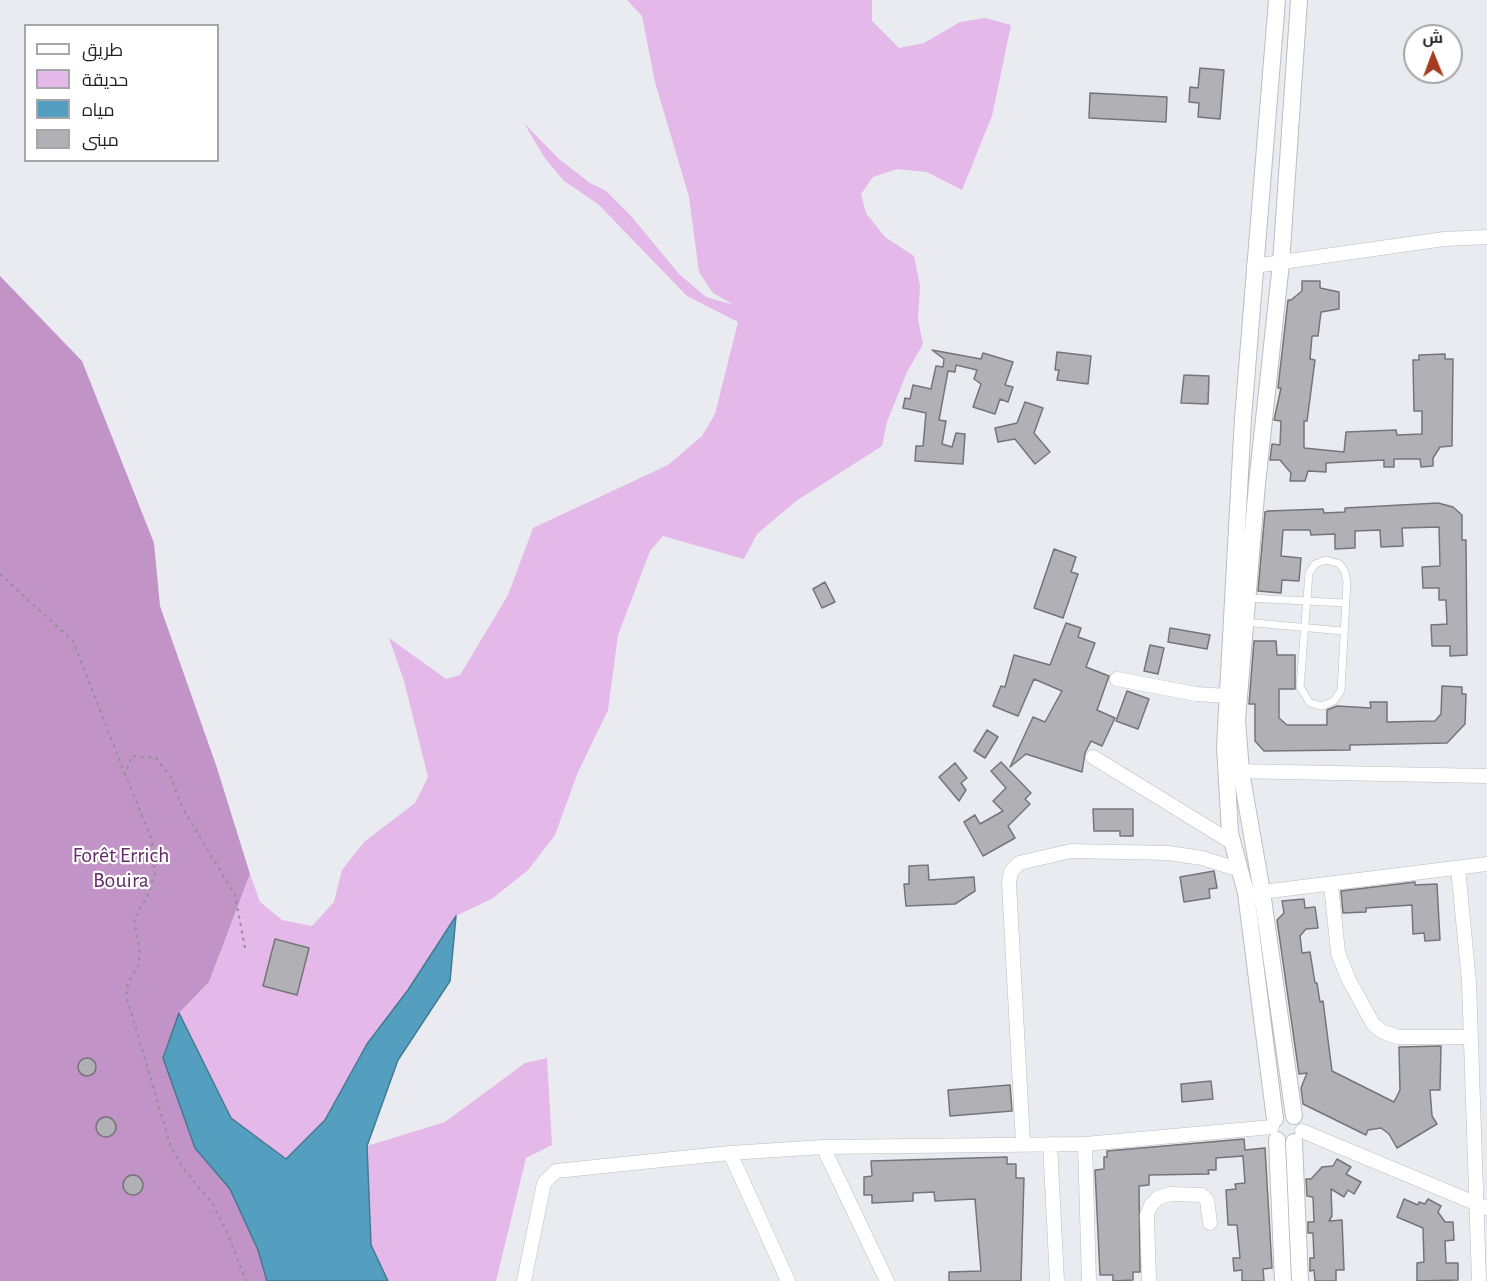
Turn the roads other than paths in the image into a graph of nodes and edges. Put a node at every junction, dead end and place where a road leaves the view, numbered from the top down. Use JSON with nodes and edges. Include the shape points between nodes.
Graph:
{"nodes":[{"id":1,"x":1277,"y":0,"type":"edge"},
{"id":2,"x":1299,"y":0,"type":"edge"},
{"id":3,"x":1256,"y":234,"type":"junction"},
{"id":4,"x":1283,"y":235,"type":"junction"},
{"id":5,"x":1487,"y":237,"type":"edge"},
{"id":6,"x":1281,"y":263,"type":"junction"},
{"id":7,"x":1254,"y":267,"type":"junction"},
{"id":8,"x":1241,"y":597,"type":"junction"},
{"id":9,"x":1307,"y":601,"type":"junction"},
{"id":10,"x":1345,"y":603,"type":"junction"},
{"id":11,"x":1238,"y":621,"type":"junction"},
{"id":12,"x":1304,"y":628,"type":"junction"},
{"id":13,"x":1343,"y":632,"type":"junction"},
{"id":14,"x":1117,"y":678,"type":"dead end"},
{"id":15,"x":1227,"y":696,"type":"junction"},
{"id":16,"x":1093,"y":756,"type":"dead end"},
{"id":17,"x":1233,"y":771,"type":"junction"},
{"id":18,"x":1487,"y":776,"type":"edge"},
{"id":19,"x":1233,"y":843,"type":"junction"},
{"id":20,"x":1487,"y":864,"type":"edge"},
{"id":21,"x":1458,"y":868,"type":"junction"},
{"id":22,"x":1240,"y":870,"type":"junction"},
{"id":23,"x":1331,"y":884,"type":"junction"},
{"id":24,"x":1254,"y":892,"type":"junction"},
{"id":25,"x":1471,"y":1037,"type":"junction"},
{"id":26,"x":1294,"y":1116,"type":"junction"},
{"id":27,"x":1275,"y":1129,"type":"junction"},
{"id":28,"x":1298,"y":1137,"type":"junction"},
{"id":29,"x":1023,"y":1143,"type":"junction"},
{"id":30,"x":1050,"y":1144,"type":"junction"},
{"id":31,"x":1085,"y":1144,"type":"junction"},
{"id":32,"x":823,"y":1147,"type":"junction"},
{"id":33,"x":729,"y":1153,"type":"junction"},
{"id":34,"x":1481,"y":1205,"type":"edge"},
{"id":35,"x":1210,"y":1223,"type":"dead end"},
{"id":36,"x":524,"y":1281,"type":"edge"},
{"id":37,"x":788,"y":1281,"type":"edge"},
{"id":38,"x":887,"y":1281,"type":"edge"},
{"id":39,"x":1057,"y":1281,"type":"edge"},
{"id":40,"x":1089,"y":1281,"type":"edge"},
{"id":41,"x":1149,"y":1281,"type":"edge"},
{"id":42,"x":1283,"y":1281,"type":"edge"},
{"id":43,"x":1300,"y":1281,"type":"edge"},
{"id":44,"x":1479,"y":1281,"type":"edge"}],
"edges":[{"from":1,"to":3,"type":"street"},
{"from":2,"to":4,"type":"street"},
{"from":3,"to":4,"type":"street"},
{"from":3,"to":7,"type":"street"},
{"from":4,"to":6,"type":"street"},
{"from":5,"to":6,"type":"street","via":[[1444,239]]},
{"from":6,"to":7,"type":"street"},
{"from":6,"to":8,"type":"street"},
{"from":7,"to":8,"type":"street"},
{"from":8,"to":9,"type":"lane"},
{"from":8,"to":11,"type":"street"},
{"from":9,"to":10,"type":"lane"},
{"from":9,"to":10,"type":"lane","via":[[1311,568],[1326,560],[1335,562],[1345,572]]},
{"from":9,"to":12,"type":"lane"},
{"from":10,"to":13,"type":"lane"},
{"from":11,"to":12,"type":"lane"},
{"from":11,"to":15,"type":"street"},
{"from":11,"to":17,"type":"street"},
{"from":12,"to":13,"type":"lane"},
{"from":12,"to":13,"type":"lane","via":[[1300,687],[1305,699],[1316,705],[1329,704],[1341,690]]},
{"from":14,"to":15,"type":"street","via":[[1196,694]]},
{"from":15,"to":17,"type":"street"},
{"from":16,"to":19,"type":"street"},
{"from":17,"to":18,"type":"street"},
{"from":17,"to":19,"type":"street","via":[[1227,808]]},
{"from":17,"to":24,"type":"street"},
{"from":19,"to":22,"type":"street"},
{"from":20,"to":21,"type":"street"},
{"from":21,"to":23,"type":"street"},
{"from":21,"to":25,"type":"street"},
{"from":22,"to":24,"type":"street"},
{"from":22,"to":29,"type":"street","via":[[1168,853],[1071,851],[1019,863],[1011,872]]},
{"from":23,"to":24,"type":"street"},
{"from":23,"to":25,"type":"street","via":[[1338,953],[1373,1024],[1398,1037]]},
{"from":24,"to":26,"type":"street"},
{"from":24,"to":27,"type":"street"},
{"from":25,"to":34,"type":"street"},
{"from":26,"to":27,"type":"street","via":[[1286,1114]]},
{"from":26,"to":28,"type":"street","via":[[1301,1125]]},
{"from":27,"to":28,"type":"street","via":[[1288,1144]]},
{"from":27,"to":31,"type":"street"},
{"from":27,"to":42,"type":"street"},
{"from":28,"to":34,"type":"street"},
{"from":28,"to":43,"type":"street"},
{"from":29,"to":30,"type":"street"},
{"from":29,"to":32,"type":"street"},
{"from":30,"to":31,"type":"street"},
{"from":30,"to":39,"type":"street"},
{"from":31,"to":40,"type":"street"},
{"from":32,"to":33,"type":"street"},
{"from":32,"to":38,"type":"street"},
{"from":33,"to":36,"type":"street","via":[[556,1171],[544,1183]]},
{"from":33,"to":37,"type":"street"},
{"from":34,"to":44,"type":"street"},
{"from":35,"to":41,"type":"street","via":[[1207,1200],[1202,1195],[1170,1194],[1150,1205]]}]}
